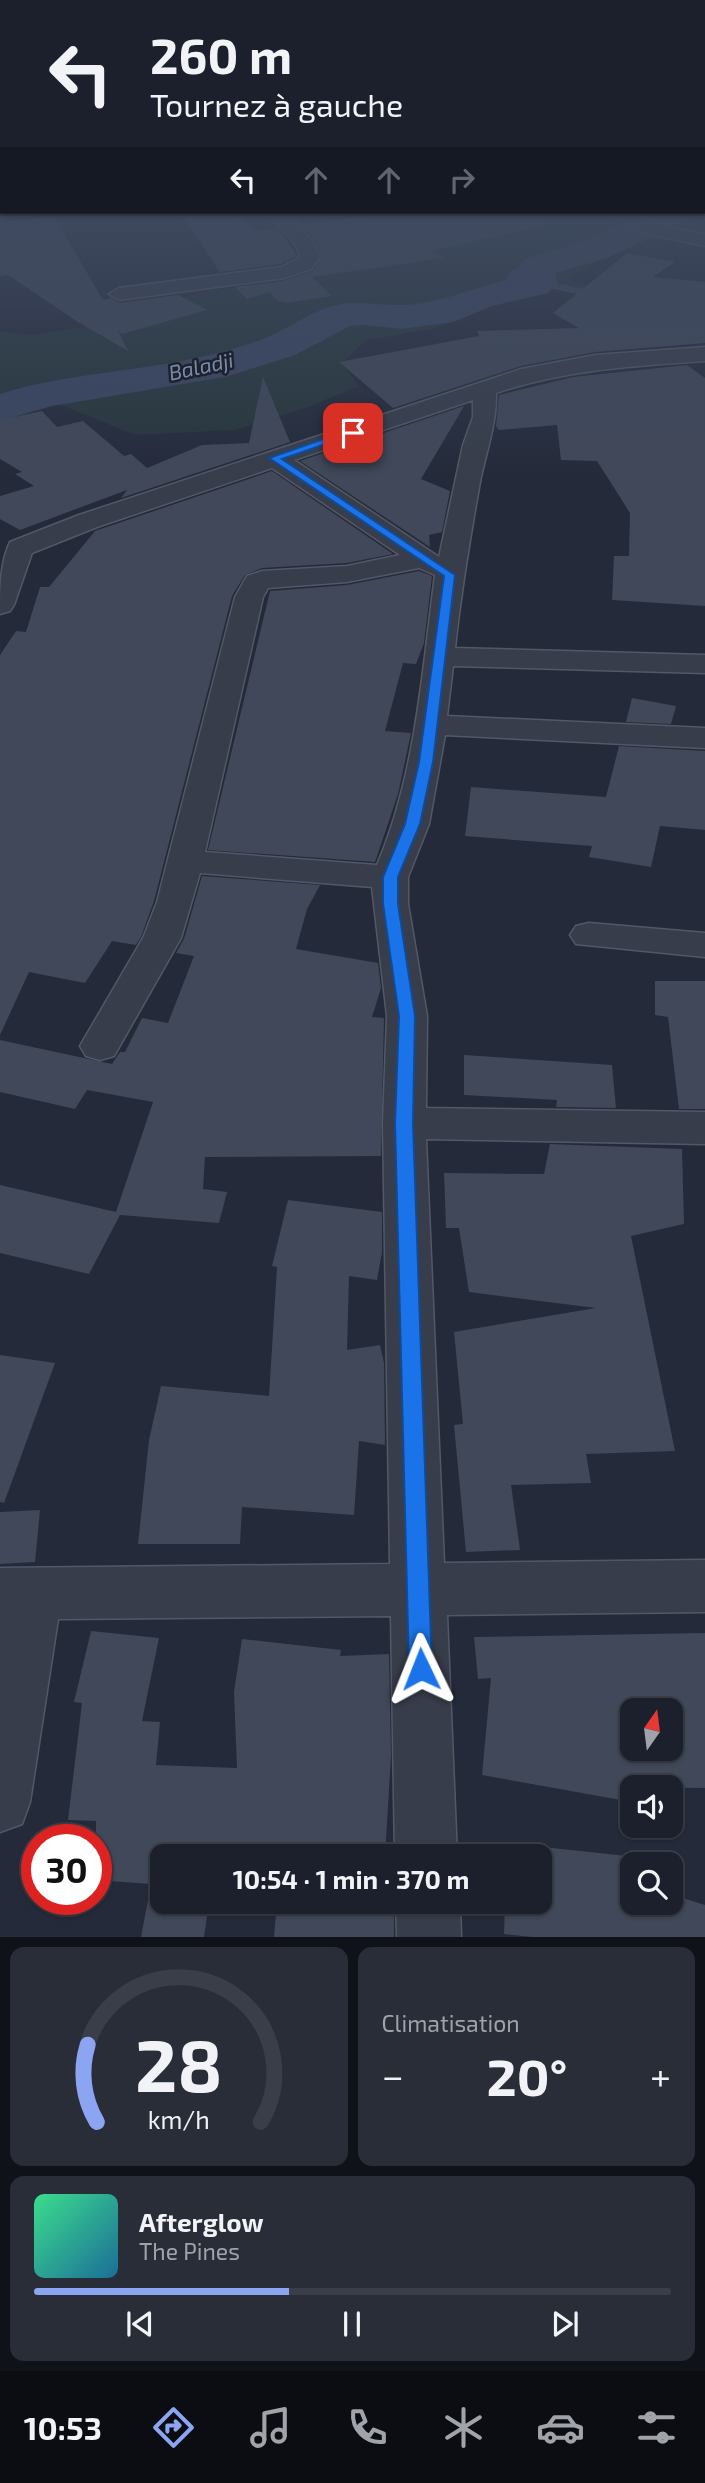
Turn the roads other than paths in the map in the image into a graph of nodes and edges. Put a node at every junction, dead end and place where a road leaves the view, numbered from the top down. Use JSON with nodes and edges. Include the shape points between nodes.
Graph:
{"nodes":[{"id":1,"x":705,"y":354,"type":"edge"},
{"id":2,"x":484,"y":390,"type":"junction"},
{"id":3,"x":274,"y":458,"type":"junction"},
{"id":4,"x":10,"y":543,"type":"edge"},
{"id":5,"x":436,"y":567,"type":"junction"},
{"id":6,"x":0,"y":605,"type":"edge"},
{"id":7,"x":439,"y":657,"type":"junction"},
{"id":8,"x":705,"y":664,"type":"edge"},
{"id":9,"x":430,"y":725,"type":"junction"},
{"id":10,"x":705,"y":738,"type":"edge"},
{"id":11,"x":185,"y":861,"type":"junction"},
{"id":12,"x":390,"y":877,"type":"junction"},
{"id":13,"x":589,"y":935,"type":"dead end"},
{"id":14,"x":705,"y":945,"type":"edge"},
{"id":15,"x":100,"y":1046,"type":"dead end"},
{"id":16,"x":404,"y":1123,"type":"junction"},
{"id":17,"x":705,"y":1128,"type":"edge"},
{"id":18,"x":705,"y":1586,"type":"edge"},
{"id":19,"x":418,"y":1589,"type":"junction"},
{"id":20,"x":17,"y":1594,"type":"edge"},
{"id":21,"x":0,"y":1802,"type":"edge"},
{"id":22,"x":426,"y":1844,"type":"edge"},
{"id":23,"x":428,"y":1914,"type":"edge"},
{"id":24,"x":429,"y":1937,"type":"edge"}],
"edges":[{"from":1,"to":2,"type":"street","via":[[595,362],[529,374]]},
{"from":2,"to":3,"type":"street"},
{"from":2,"to":5,"type":"street","via":[[485,417]]},
{"from":3,"to":4,"type":"street"},
{"from":3,"to":5,"type":"street"},
{"from":4,"to":6,"type":"street"},
{"from":5,"to":7,"type":"street"},
{"from":5,"to":11,"type":"street","via":[[272,577],[257,582],[249,597]]},
{"from":7,"to":8,"type":"street"},
{"from":7,"to":9,"type":"street"},
{"from":9,"to":10,"type":"street"},
{"from":9,"to":12,"type":"street","via":[[412,824]]},
{"from":11,"to":12,"type":"street"},
{"from":11,"to":15,"type":"street","via":[[162,938]]},
{"from":12,"to":16,"type":"street","via":[[407,1016]]},
{"from":13,"to":14,"type":"street"},
{"from":16,"to":17,"type":"street"},
{"from":16,"to":19,"type":"street"},
{"from":18,"to":19,"type":"street"},
{"from":19,"to":20,"type":"street"},
{"from":19,"to":22,"type":"street"},
{"from":20,"to":21,"type":"street"},
{"from":23,"to":24,"type":"street"}]}
